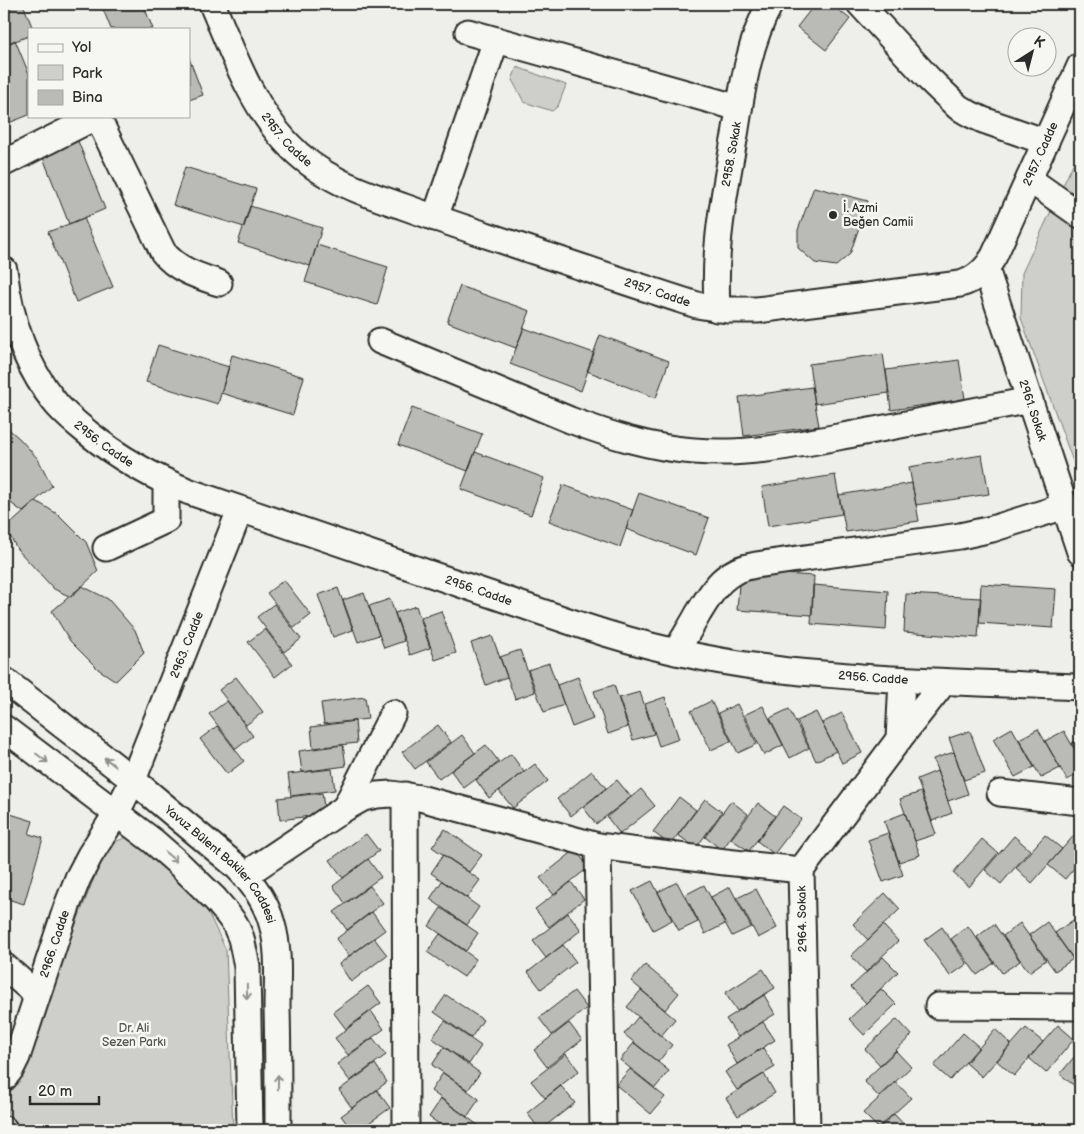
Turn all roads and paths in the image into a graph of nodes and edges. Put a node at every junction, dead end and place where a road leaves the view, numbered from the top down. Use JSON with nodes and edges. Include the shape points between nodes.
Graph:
{"nodes":[{"id":1,"x":212,"y":4,"type":"edge"},
{"id":2,"x":770,"y":4,"type":"edge"},
{"id":3,"x":860,"y":4,"type":"edge"},
{"id":4,"x":468,"y":32,"type":"dead end"},
{"id":5,"x":496,"y":40,"type":"junction"},
{"id":6,"x":1078,"y":76,"type":"edge"},
{"id":7,"x":739,"y":108,"type":"junction"},
{"id":8,"x":93,"y":118,"type":"edge"},
{"id":9,"x":98,"y":118,"type":"edge"},
{"id":10,"x":1046,"y":142,"type":"junction"},
{"id":11,"x":4,"y":163,"type":"edge"},
{"id":12,"x":1029,"y":180,"type":"junction"},
{"id":13,"x":1080,"y":215,"type":"edge"},
{"id":14,"x":435,"y":218,"type":"junction"},
{"id":15,"x":986,"y":269,"type":"junction"},
{"id":16,"x":4,"y":270,"type":"edge"},
{"id":17,"x":219,"y":284,"type":"dead end"},
{"id":18,"x":717,"y":309,"type":"junction"},
{"id":19,"x":380,"y":341,"type":"dead end"},
{"id":20,"x":1030,"y":400,"type":"junction"},
{"id":21,"x":166,"y":482,"type":"junction"},
{"id":22,"x":1065,"y":506,"type":"junction"},
{"id":23,"x":240,"y":510,"type":"junction"},
{"id":24,"x":106,"y":548,"type":"dead end"},
{"id":25,"x":1080,"y":552,"type":"edge"},
{"id":26,"x":676,"y":652,"type":"junction"},
{"id":27,"x":4,"y":680,"type":"edge"},
{"id":28,"x":902,"y":680,"type":"junction"},
{"id":29,"x":944,"y":682,"type":"junction"},
{"id":30,"x":1080,"y":687,"type":"edge"},
{"id":31,"x":393,"y":713,"type":"dead end"},
{"id":32,"x":4,"y":728,"type":"edge"},
{"id":33,"x":898,"y":739,"type":"junction"},
{"id":34,"x":133,"y":780,"type":"junction"},
{"id":35,"x":1000,"y":793,"type":"dead end"},
{"id":36,"x":405,"y":796,"type":"junction"},
{"id":37,"x":1080,"y":802,"type":"edge"},
{"id":38,"x":345,"y":808,"type":"junction"},
{"id":39,"x":116,"y":814,"type":"junction"},
{"id":40,"x":598,"y":846,"type":"junction"},
{"id":41,"x":801,"y":870,"type":"junction"},
{"id":42,"x":245,"y":875,"type":"junction"},
{"id":43,"x":4,"y":966,"type":"edge"},
{"id":44,"x":37,"y":995,"type":"junction"},
{"id":45,"x":938,"y":1006,"type":"dead end"},
{"id":46,"x":1080,"y":1007,"type":"edge"},
{"id":47,"x":4,"y":1078,"type":"edge"},
{"id":48,"x":250,"y":1130,"type":"edge"},
{"id":49,"x":278,"y":1130,"type":"edge"},
{"id":50,"x":406,"y":1130,"type":"edge"},
{"id":51,"x":602,"y":1130,"type":"edge"},
{"id":52,"x":807,"y":1130,"type":"edge"}],
"edges":[{"from":1,"to":14,"type":"street","name":"2957. Cadde","via":[[257,102],[298,154],[325,174],[354,189]]},
{"from":2,"to":7,"type":"street","name":"2958. Sokak","via":[[748,62]]},
{"from":3,"to":10,"type":"street","via":[[958,107],[983,120]]},
{"from":4,"to":5,"type":"street"},
{"from":5,"to":7,"type":"street"},
{"from":5,"to":14,"type":"street"},
{"from":6,"to":10,"type":"street","name":"2957. Cadde"},
{"from":7,"to":18,"type":"street","name":"2958. Sokak","via":[[718,244]]},
{"from":8,"to":11,"type":"street"},
{"from":9,"to":17,"type":"street","via":[[163,252],[182,269]]},
{"from":10,"to":12,"type":"street","name":"2957. Cadde"},
{"from":12,"to":13,"type":"street"},
{"from":12,"to":15,"type":"street","name":"2957. Cadde"},
{"from":14,"to":18,"type":"street","name":"2957. Cadde"},
{"from":15,"to":18,"type":"street","name":"2957. Cadde","via":[[974,279],[960,284],[757,310]]},
{"from":15,"to":20,"type":"street","name":"2961. Sokak"},
{"from":16,"to":21,"type":"street","name":"2956. Cadde","via":[[20,340],[34,370],[55,402],[110,451]]},
{"from":19,"to":20,"type":"street","via":[[577,423],[641,443],[695,451],[783,448]]},
{"from":20,"to":22,"type":"street","name":"2961. Sokak"},
{"from":21,"to":23,"type":"street","name":"2956. Cadde"},
{"from":21,"to":24,"type":"street","via":[[166,520]]},
{"from":22,"to":25,"type":"street","name":"2961. Sokak"},
{"from":22,"to":26,"type":"street","via":[[960,536],[740,569],[725,577],[711,592]]},
{"from":23,"to":26,"type":"street","name":"2956. Cadde","via":[[600,632]]},
{"from":23,"to":34,"type":"street","name":"2963. Cadde"},
{"from":26,"to":28,"type":"street","name":"2956. Cadde","via":[[799,672]]},
{"from":34,"to":27,"type":"street","name":"Yavuz Bülent Bakiler Caddesi","one_way":true},
{"from":28,"to":29,"type":"street","name":"2956. Cadde"},
{"from":28,"to":33,"type":"street"},
{"from":29,"to":30,"type":"street","name":"2956. Cadde"},
{"from":29,"to":33,"type":"street","name":"2964. Sokak"},
{"from":31,"to":38,"type":"street"},
{"from":32,"to":39,"type":"street","name":"Yavuz Bülent Bakiler Caddesi","one_way":true},
{"from":33,"to":41,"type":"street","name":"2964. Sokak"},
{"from":34,"to":39,"type":"street","name":"2963. Cadde"},
{"from":34,"to":42,"type":"street","name":"Yavuz Bülent Bakiler Caddesi"},
{"from":35,"to":37,"type":"street"},
{"from":36,"to":38,"type":"street","via":[[377,795]]},
{"from":36,"to":40,"type":"street"},
{"from":36,"to":50,"type":"street"},
{"from":38,"to":42,"type":"street"},
{"from":39,"to":44,"type":"street","name":"2966. Cadde","via":[[78,878]]},
{"from":39,"to":48,"type":"street","name":"Yavuz Bülent Bakiler Caddesi","one_way":true,"via":[[153,841],[198,882],[226,912],[240,938],[247,966]]},
{"from":40,"to":41,"type":"street"},
{"from":40,"to":51,"type":"street"},
{"from":41,"to":52,"type":"street","name":"2964. Sokak"},
{"from":49,"to":42,"type":"street","name":"Yavuz Bülent Bakiler Caddesi","one_way":true,"via":[[276,940],[266,908]]},
{"from":43,"to":44,"type":"street"},
{"from":44,"to":47,"type":"street","name":"2966. Cadde","via":[[15,1062]]},
{"from":45,"to":46,"type":"street"}]}
